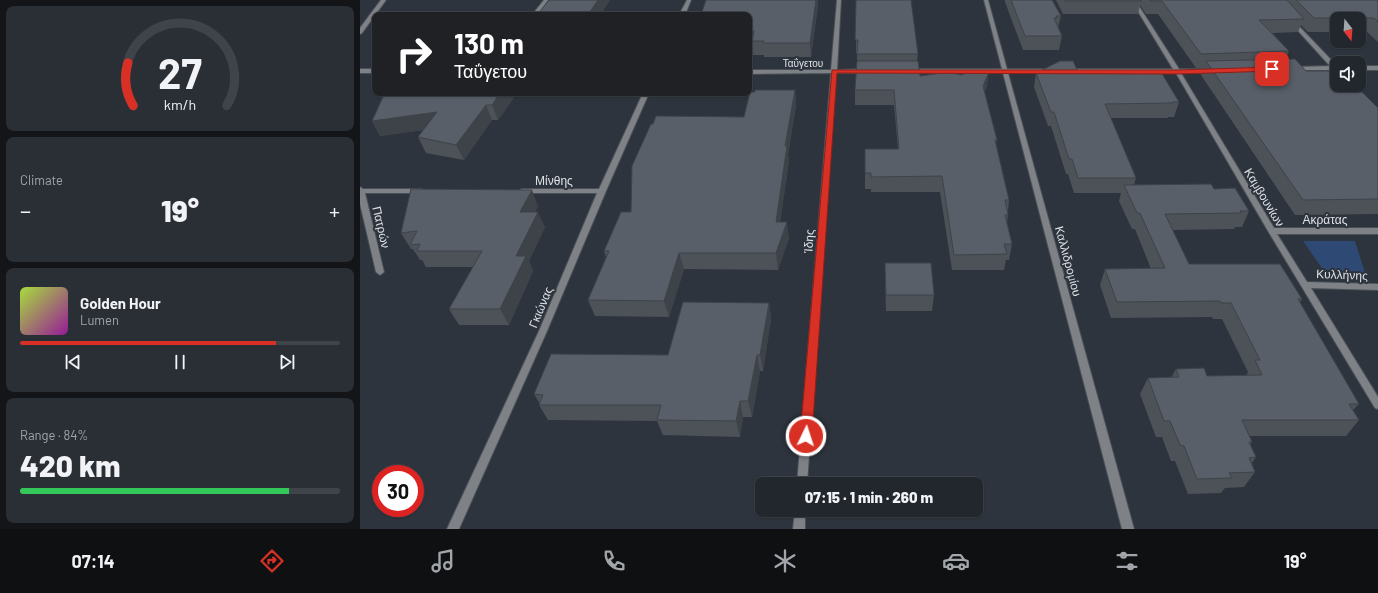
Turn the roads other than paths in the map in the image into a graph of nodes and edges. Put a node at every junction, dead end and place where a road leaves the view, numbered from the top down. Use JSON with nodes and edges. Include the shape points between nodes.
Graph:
{"nodes":[{"id":1,"x":384,"y":0,"type":"edge"},
{"id":2,"x":546,"y":0,"type":"edge"},
{"id":3,"x":689,"y":0,"type":"edge"},
{"id":4,"x":839,"y":0,"type":"edge"},
{"id":5,"x":986,"y":0,"type":"edge"},
{"id":6,"x":1133,"y":0,"type":"edge"},
{"id":7,"x":375,"y":12,"type":"edge"},
{"id":8,"x":537,"y":12,"type":"edge"},
{"id":9,"x":683,"y":12,"type":"edge"},
{"id":10,"x":372,"y":16,"type":"edge"},
{"id":11,"x":1288,"y":17,"type":"edge"},
{"id":12,"x":360,"y":32,"type":"edge"},
{"id":13,"x":1330,"y":62,"type":"edge"},
{"id":14,"x":1366,"y":68,"type":"edge"},
{"id":15,"x":1378,"y":68,"type":"edge"},
{"id":16,"x":1288,"y":69,"type":"edge"},
{"id":17,"x":1330,"y":69,"type":"edge"},
{"id":18,"x":360,"y":71,"type":"edge"},
{"id":19,"x":372,"y":71,"type":"edge"},
{"id":20,"x":873,"y":71,"type":"edge"},
{"id":21,"x":904,"y":71,"type":"edge"},
{"id":22,"x":1006,"y":71,"type":"junction"},
{"id":23,"x":1217,"y":71,"type":"edge"},
{"id":24,"x":752,"y":72,"type":"edge"},
{"id":25,"x":834,"y":72,"type":"junction"},
{"id":26,"x":1178,"y":72,"type":"junction"},
{"id":27,"x":645,"y":96,"type":"edge"},
{"id":28,"x":360,"y":190,"type":"edge"},
{"id":29,"x":428,"y":191,"type":"edge"},
{"id":30,"x":515,"y":191,"type":"edge"},
{"id":31,"x":602,"y":191,"type":"junction"},
{"id":32,"x":1272,"y":231,"type":"junction"},
{"id":33,"x":1378,"y":231,"type":"edge"},
{"id":34,"x":380,"y":272,"type":"dead end"},
{"id":35,"x":1306,"y":285,"type":"junction"},
{"id":36,"x":1378,"y":287,"type":"edge"},
{"id":37,"x":1378,"y":405,"type":"edge"},
{"id":38,"x":803,"y":477,"type":"edge"},
{"id":39,"x":800,"y":517,"type":"edge"},
{"id":40,"x":453,"y":529,"type":"edge"},
{"id":41,"x":799,"y":529,"type":"edge"},
{"id":42,"x":1128,"y":529,"type":"edge"}],
"edges":[{"from":1,"to":7,"type":"street"},
{"from":2,"to":8,"type":"street"},
{"from":3,"to":9,"type":"street"},
{"from":4,"to":25,"type":"street","name":"Ίδης"},
{"from":5,"to":22,"type":"street","name":"Καλλιδρομίου"},
{"from":6,"to":26,"type":"street","name":"Καμβουνίων"},
{"from":10,"to":12,"type":"street"},
{"from":11,"to":13,"type":"street"},
{"from":14,"to":15,"type":"street"},
{"from":16,"to":17,"type":"street"},
{"from":18,"to":19,"type":"street"},
{"from":20,"to":25,"type":"street","name":"Ταΰγετου"},
{"from":21,"to":22,"type":"street"},
{"from":22,"to":26,"type":"street"},
{"from":22,"to":42,"type":"street","name":"Καλλιδρομίου"},
{"from":23,"to":26,"type":"street"},
{"from":24,"to":25,"type":"street","name":"Ταΰγετου"},
{"from":25,"to":38,"type":"street","name":"Ίδης"},
{"from":26,"to":32,"type":"street","name":"Καμβουνίων"},
{"from":27,"to":31,"type":"street","name":"Γκιώνας"},
{"from":28,"to":29,"type":"street"},
{"from":28,"to":34,"type":"street","name":"Πατρών"},
{"from":30,"to":31,"type":"street","name":"Μίνθης"},
{"from":31,"to":40,"type":"street","name":"Γκιώνας","via":[[543,331]]},
{"from":32,"to":33,"type":"street","name":"Ακράτας"},
{"from":32,"to":35,"type":"street","name":"Καμβουνίων"},
{"from":35,"to":36,"type":"street","name":"Κυλλήνης"},
{"from":35,"to":37,"type":"street","name":"Καμβουνίων"},
{"from":39,"to":41,"type":"street"}]}
